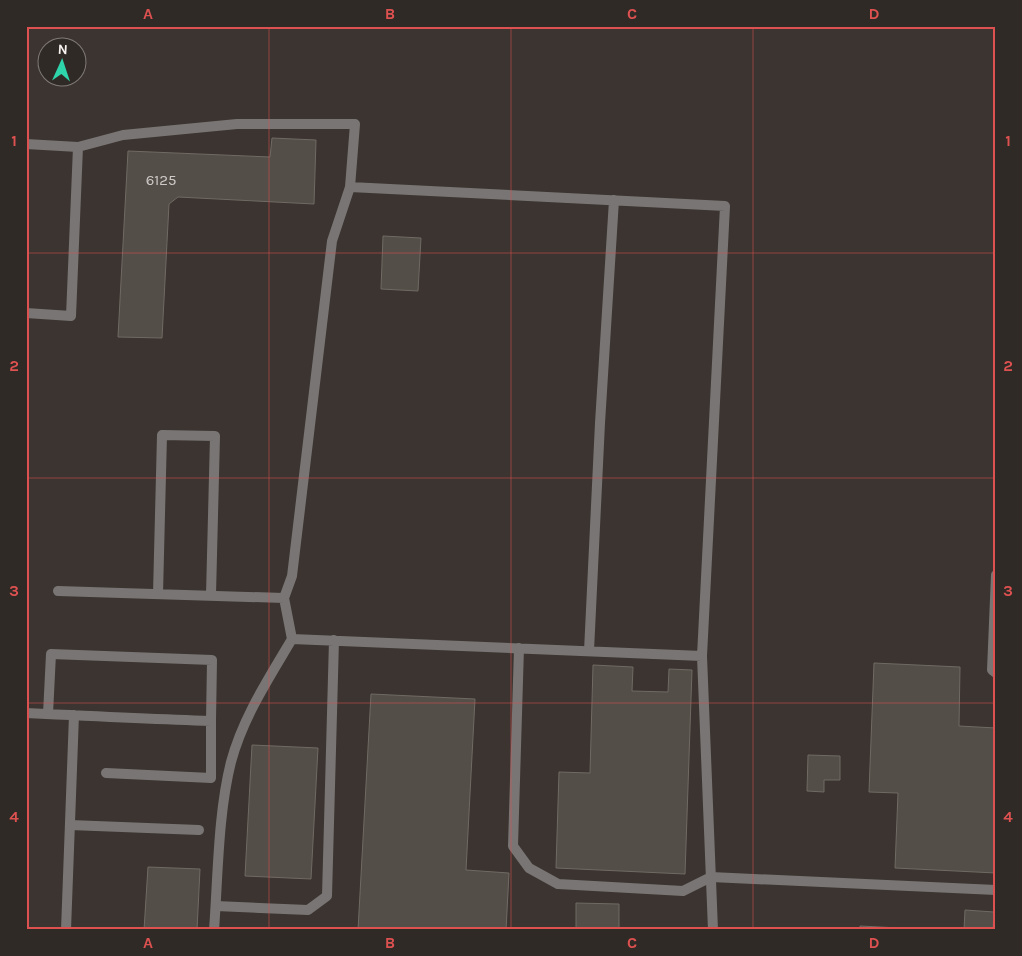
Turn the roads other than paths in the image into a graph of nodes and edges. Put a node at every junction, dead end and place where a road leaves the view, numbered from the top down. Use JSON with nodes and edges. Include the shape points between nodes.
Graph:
{"nodes":[{"id":1,"x":26,"y":144,"type":"edge"},
{"id":2,"x":78,"y":147,"type":"junction"},
{"id":3,"x":350,"y":187,"type":"junction"},
{"id":4,"x":614,"y":200,"type":"junction"},
{"id":5,"x":26,"y":313,"type":"edge"},
{"id":6,"x":996,"y":575,"type":"edge"},
{"id":7,"x":58,"y":590,"type":"dead end"},
{"id":8,"x":158,"y":594,"type":"junction"},
{"id":9,"x":212,"y":595,"type":"junction"},
{"id":10,"x":284,"y":598,"type":"junction"},
{"id":11,"x":292,"y":639,"type":"junction"},
{"id":12,"x":334,"y":640,"type":"junction"},
{"id":13,"x":519,"y":648,"type":"junction"},
{"id":14,"x":589,"y":651,"type":"junction"},
{"id":15,"x":702,"y":656,"type":"junction"},
{"id":16,"x":996,"y":673,"type":"edge"},
{"id":17,"x":26,"y":713,"type":"edge"},
{"id":18,"x":48,"y":714,"type":"junction"},
{"id":19,"x":74,"y":715,"type":"junction"},
{"id":20,"x":211,"y":722,"type":"junction"},
{"id":21,"x":106,"y":773,"type":"dead end"},
{"id":22,"x":70,"y":825,"type":"junction"},
{"id":23,"x":199,"y":830,"type":"dead end"},
{"id":24,"x":711,"y":877,"type":"junction"},
{"id":25,"x":996,"y":890,"type":"edge"},
{"id":26,"x":216,"y":906,"type":"junction"},
{"id":27,"x":66,"y":930,"type":"edge"},
{"id":28,"x":214,"y":930,"type":"edge"},
{"id":29,"x":714,"y":930,"type":"edge"}],
"edges":[{"from":1,"to":2,"type":"lane"},
{"from":2,"to":3,"type":"lane","via":[[124,135],[237,124],[355,124]]},
{"from":2,"to":5,"type":"lane","via":[[71,316]]},
{"from":3,"to":4,"type":"lane"},
{"from":3,"to":10,"type":"lane","via":[[332,241],[292,576]]},
{"from":4,"to":14,"type":"lane"},
{"from":4,"to":15,"type":"lane","via":[[725,206]]},
{"from":6,"to":16,"type":"lane","via":[[992,670]]},
{"from":7,"to":8,"type":"lane"},
{"from":8,"to":9,"type":"lane"},
{"from":8,"to":9,"type":"lane","via":[[162,435],[215,436]]},
{"from":9,"to":10,"type":"lane"},
{"from":10,"to":11,"type":"lane"},
{"from":11,"to":12,"type":"lane"},
{"from":11,"to":26,"type":"lane","via":[[250,710],[231,762],[223,808]]},
{"from":12,"to":13,"type":"lane"},
{"from":12,"to":26,"type":"lane","via":[[327,896],[308,910]]},
{"from":13,"to":14,"type":"lane"},
{"from":13,"to":24,"type":"lane","via":[[514,846],[529,868],[558,884],[684,891]]},
{"from":14,"to":15,"type":"lane"},
{"from":15,"to":24,"type":"lane"},
{"from":17,"to":18,"type":"lane"},
{"from":18,"to":19,"type":"lane"},
{"from":18,"to":20,"type":"lane","via":[[51,654],[212,660]]},
{"from":19,"to":20,"type":"lane"},
{"from":19,"to":22,"type":"lane"},
{"from":20,"to":21,"type":"lane","via":[[211,778]]},
{"from":22,"to":23,"type":"lane"},
{"from":22,"to":27,"type":"lane"},
{"from":24,"to":25,"type":"lane"},
{"from":24,"to":29,"type":"lane"},
{"from":26,"to":28,"type":"lane"}]}
